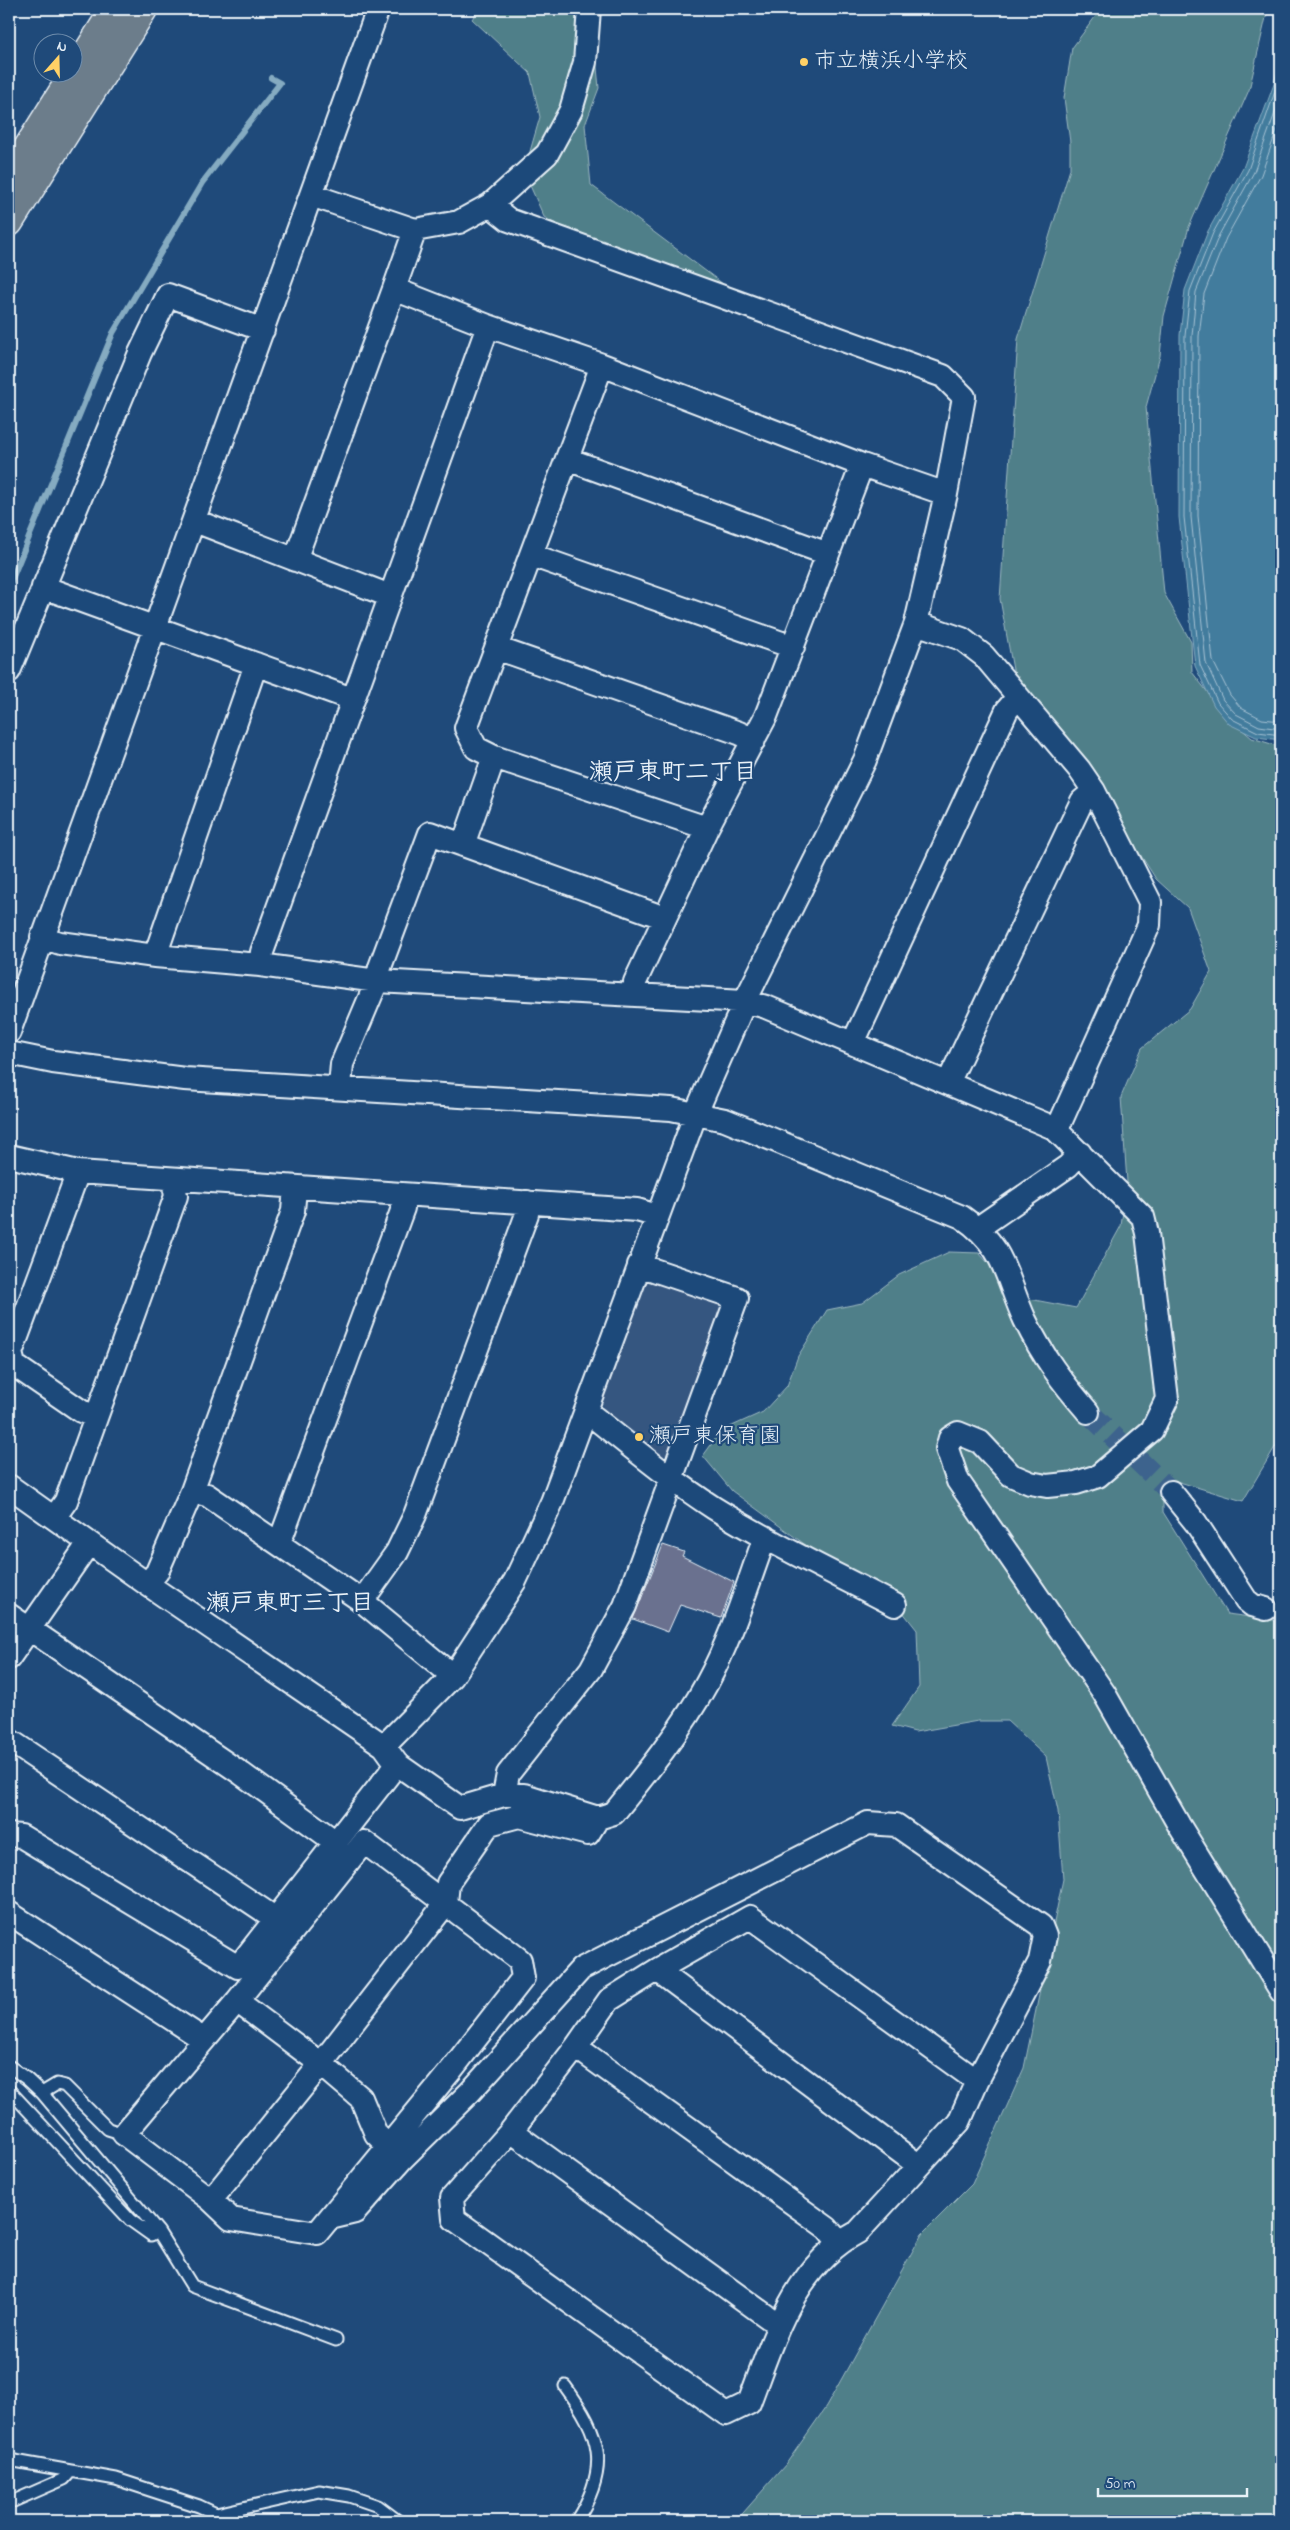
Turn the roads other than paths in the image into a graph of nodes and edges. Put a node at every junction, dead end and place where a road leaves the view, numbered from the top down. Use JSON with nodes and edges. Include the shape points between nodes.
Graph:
{"nodes":[{"id":1,"x":115,"y":9,"type":"edge"},
{"id":2,"x":143,"y":9,"type":"edge"},
{"id":3,"x":378,"y":9,"type":"edge"},
{"id":4,"x":589,"y":9,"type":"edge"},
{"id":5,"x":9,"y":178,"type":"edge"},
{"id":6,"x":311,"y":195,"type":"junction"},
{"id":7,"x":490,"y":205,"type":"junction"},
{"id":8,"x":9,"y":222,"type":"edge"},
{"id":9,"x":414,"y":230,"type":"junction"},
{"id":10,"x":394,"y":289,"type":"junction"},
{"id":11,"x":488,"y":326,"type":"junction"},
{"id":12,"x":263,"y":330,"type":"junction"},
{"id":13,"x":602,"y":365,"type":"junction"},
{"id":14,"x":567,"y":459,"type":"junction"},
{"id":15,"x":862,"y":465,"type":"junction"},
{"id":16,"x":946,"y":494,"type":"junction"},
{"id":17,"x":195,"y":521,"type":"junction"},
{"id":18,"x":531,"y":554,"type":"junction"},
{"id":19,"x":828,"y":554,"type":"junction"},
{"id":20,"x":296,"y":560,"type":"junction"},
{"id":21,"x":43,"y":587,"type":"junction"},
{"id":22,"x":390,"y":596,"type":"junction"},
{"id":23,"x":916,"y":623,"type":"junction"},
{"id":24,"x":156,"y":627,"type":"junction"},
{"id":25,"x":793,"y":647,"type":"junction"},
{"id":26,"x":496,"y":648,"type":"junction"},
{"id":27,"x":256,"y":664,"type":"junction"},
{"id":28,"x":9,"y":671,"type":"edge"},
{"id":29,"x":1018,"y":697,"type":"junction"},
{"id":30,"x":352,"y":699,"type":"junction"},
{"id":31,"x":754,"y":740,"type":"junction"},
{"id":32,"x":494,"y":756,"type":"junction"},
{"id":33,"x":1094,"y":791,"type":"junction"},
{"id":34,"x":707,"y":828,"type":"junction"},
{"id":35,"x":463,"y":845,"type":"junction"},
{"id":36,"x":665,"y":918,"type":"junction"},
{"id":37,"x":42,"y":937,"type":"junction"},
{"id":38,"x":155,"y":956,"type":"junction"},
{"id":39,"x":260,"y":965,"type":"junction"},
{"id":40,"x":377,"y":981,"type":"junction"},
{"id":41,"x":635,"y":994,"type":"junction"},
{"id":42,"x":745,"y":1001,"type":"junction"},
{"id":43,"x":9,"y":1032,"type":"edge"},
{"id":44,"x":853,"y":1043,"type":"junction"},
{"id":45,"x":9,"y":1053,"type":"edge"},
{"id":46,"x":948,"y":1083,"type":"junction"},
{"id":47,"x":340,"y":1086,"type":"junction"},
{"id":48,"x":696,"y":1113,"type":"junction"},
{"id":49,"x":1054,"y":1128,"type":"junction"},
{"id":50,"x":1080,"y":1153,"type":"junction"},
{"id":51,"x":9,"y":1156,"type":"edge"},
{"id":52,"x":78,"y":1172,"type":"junction"},
{"id":53,"x":173,"y":1179,"type":"junction"},
{"id":54,"x":295,"y":1188,"type":"junction"},
{"id":55,"x":402,"y":1194,"type":"junction"},
{"id":56,"x":527,"y":1202,"type":"junction"},
{"id":57,"x":657,"y":1216,"type":"junction"},
{"id":58,"x":978,"y":1228,"type":"junction"},
{"id":59,"x":639,"y":1265,"type":"junction"},
{"id":60,"x":586,"y":1411,"type":"junction"},
{"id":61,"x":1088,"y":1412,"type":"tunnel mouth"},
{"id":62,"x":96,"y":1417,"type":"junction"},
{"id":63,"x":672,"y":1479,"type":"junction"},
{"id":64,"x":9,"y":1486,"type":"edge"},
{"id":65,"x":192,"y":1491,"type":"junction"},
{"id":66,"x":1171,"y":1492,"type":"tunnel mouth"},
{"id":67,"x":54,"y":1518,"type":"junction"},
{"id":68,"x":765,"y":1537,"type":"junction"},
{"id":69,"x":277,"y":1542,"type":"junction"},
{"id":70,"x":89,"y":1543,"type":"junction"},
{"id":71,"x":147,"y":1584,"type":"junction"},
{"id":72,"x":362,"y":1601,"type":"junction"},
{"id":73,"x":895,"y":1605,"type":"dead end"},
{"id":74,"x":1266,"y":1609,"type":"dead end"},
{"id":75,"x":9,"y":1615,"type":"edge"},
{"id":76,"x":28,"y":1629,"type":"junction"},
{"id":77,"x":9,"y":1658,"type":"edge"},
{"id":78,"x":453,"y":1676,"type":"junction"},
{"id":79,"x":9,"y":1740,"type":"edge"},
{"id":80,"x":384,"y":1746,"type":"junction"},
{"id":81,"x":397,"y":1764,"type":"junction"},
{"id":82,"x":504,"y":1795,"type":"junction"},
{"id":83,"x":598,"y":1818,"type":"junction"},
{"id":84,"x":9,"y":1835,"type":"edge"},
{"id":85,"x":337,"y":1843,"type":"junction"},
{"id":86,"x":446,"y":1903,"type":"junction"},
{"id":87,"x":9,"y":1913,"type":"edge"},
{"id":88,"x":276,"y":1919,"type":"junction"},
{"id":89,"x":657,"y":1970,"type":"junction"},
{"id":90,"x":1281,"y":1991,"type":"edge"},
{"id":91,"x":237,"y":2001,"type":"junction"},
{"id":92,"x":203,"y":2039,"type":"junction"},
{"id":93,"x":576,"y":2047,"type":"junction"},
{"id":94,"x":322,"y":2064,"type":"junction"},
{"id":95,"x":9,"y":2066,"type":"edge"},
{"id":96,"x":977,"y":2081,"type":"junction"},
{"id":97,"x":9,"y":2090,"type":"edge"},
{"id":98,"x":42,"y":2093,"type":"junction"},
{"id":99,"x":511,"y":2131,"type":"junction"},
{"id":100,"x":124,"y":2134,"type":"junction"},
{"id":101,"x":387,"y":2145,"type":"junction"},
{"id":102,"x":918,"y":2165,"type":"junction"},
{"id":103,"x":211,"y":2200,"type":"junction"},
{"id":104,"x":330,"y":2218,"type":"junction"},
{"id":105,"x":158,"y":2231,"type":"junction"},
{"id":106,"x":840,"y":2242,"type":"junction"},
{"id":107,"x":780,"y":2323,"type":"junction"},
{"id":108,"x":336,"y":2340,"type":"dead end"},
{"id":109,"x":565,"y":2386,"type":"dead end"},
{"id":110,"x":9,"y":2460,"type":"edge"},
{"id":111,"x":71,"y":2471,"type":"junction"},
{"id":112,"x":9,"y":2503,"type":"edge"},
{"id":113,"x":398,"y":2521,"type":"edge"},
{"id":114,"x":576,"y":2521,"type":"edge"}],
"edges":[{"from":1,"to":5,"type":"main road"},
{"from":2,"to":8,"type":"main road"},
{"from":3,"to":6,"type":"street"},
{"from":4,"to":7,"type":"street","via":[[585,62],[572,110],[547,154]]},
{"from":6,"to":9,"type":"street"},
{"from":6,"to":12,"type":"street"},
{"from":7,"to":9,"type":"street","via":[[459,222]]},
{"from":7,"to":16,"type":"street","via":[[509,220],[943,376],[964,397]]},
{"from":9,"to":10,"type":"street"},
{"from":10,"to":11,"type":"street"},
{"from":10,"to":20,"type":"street"},
{"from":11,"to":13,"type":"street"},
{"from":11,"to":22,"type":"street"},
{"from":12,"to":17,"type":"street"},
{"from":12,"to":21,"type":"street","via":[[168,295],[140,353]]},
{"from":13,"to":14,"type":"street"},
{"from":13,"to":15,"type":"street"},
{"from":14,"to":18,"type":"street"},
{"from":14,"to":19,"type":"street"},
{"from":15,"to":16,"type":"street"},
{"from":15,"to":19,"type":"street"},
{"from":16,"to":23,"type":"street"},
{"from":17,"to":20,"type":"street"},
{"from":17,"to":24,"type":"street"},
{"from":18,"to":25,"type":"street"},
{"from":18,"to":26,"type":"street"},
{"from":19,"to":25,"type":"street"},
{"from":20,"to":22,"type":"street"},
{"from":21,"to":24,"type":"street"},
{"from":21,"to":28,"type":"street"},
{"from":22,"to":30,"type":"street"},
{"from":23,"to":29,"type":"street","via":[[962,639],[984,656]]},
{"from":23,"to":42,"type":"street","via":[[865,760]]},
{"from":24,"to":27,"type":"street"},
{"from":24,"to":37,"type":"street"},
{"from":25,"to":31,"type":"street"},
{"from":26,"to":31,"type":"street"},
{"from":26,"to":32,"type":"street","via":[[466,728],[476,748]]},
{"from":27,"to":30,"type":"street"},
{"from":27,"to":38,"type":"street"},
{"from":29,"to":33,"type":"street"},
{"from":29,"to":44,"type":"street","via":[[1007,710]]},
{"from":30,"to":39,"type":"street"},
{"from":31,"to":34,"type":"street"},
{"from":32,"to":34,"type":"street"},
{"from":32,"to":35,"type":"street"},
{"from":33,"to":46,"type":"street","via":[[1082,801]]},
{"from":33,"to":49,"type":"street","via":[[1150,902],[1149,925],[1073,1096]]},
{"from":34,"to":36,"type":"street"},
{"from":35,"to":36,"type":"street"},
{"from":35,"to":40,"type":"street","via":[[430,832]]},
{"from":36,"to":41,"type":"street","via":[[635,982]]},
{"from":37,"to":38,"type":"street","via":[[60,943]]},
{"from":37,"to":43,"type":"street"},
{"from":38,"to":39,"type":"street"},
{"from":39,"to":40,"type":"street"},
{"from":40,"to":41,"type":"street"},
{"from":40,"to":47,"type":"street","via":[[342,1064]]},
{"from":41,"to":42,"type":"street"},
{"from":42,"to":44,"type":"street"},
{"from":42,"to":48,"type":"street"},
{"from":44,"to":46,"type":"street"},
{"from":45,"to":47,"type":"street","via":[[53,1062],[185,1078]]},
{"from":46,"to":49,"type":"street"},
{"from":47,"to":48,"type":"street"},
{"from":48,"to":57,"type":"street"},
{"from":48,"to":58,"type":"street","via":[[725,1120],[962,1217]]},
{"from":49,"to":50,"type":"street"},
{"from":50,"to":58,"type":"street","via":[[1068,1166]]},
{"from":50,"to":90,"type":"street","via":[[1143,1217],[1167,1400],[1152,1430],[1098,1476],[1076,1483],[1047,1486],[1011,1475],[980,1442],[967,1435],[958,1433],[950,1438],[947,1450],[958,1481],[1104,1693],[1179,1825]]},
{"from":51,"to":52,"type":"street"},
{"from":52,"to":53,"type":"street"},
{"from":52,"to":62,"type":"street","via":[[11,1353],[14,1365],[81,1411]]},
{"from":53,"to":54,"type":"street"},
{"from":53,"to":62,"type":"street","via":[[176,1196]]},
{"from":54,"to":55,"type":"street"},
{"from":54,"to":65,"type":"street","via":[[293,1211]]},
{"from":55,"to":56,"type":"street"},
{"from":55,"to":69,"type":"street","via":[[403,1208]]},
{"from":56,"to":57,"type":"street","via":[[637,1210]]},
{"from":56,"to":72,"type":"street","via":[[527,1214],[415,1515],[397,1552]]},
{"from":57,"to":59,"type":"street"},
{"from":58,"to":61,"type":"street","via":[[1000,1254],[1025,1320],[1053,1371]]},
{"from":59,"to":60,"type":"street"},
{"from":59,"to":63,"type":"street","via":[[737,1298]]},
{"from":60,"to":63,"type":"street"},
{"from":60,"to":78,"type":"street","via":[[552,1502],[515,1581]]},
{"from":62,"to":67,"type":"street","via":[[66,1501]]},
{"from":63,"to":68,"type":"street"},
{"from":63,"to":82,"type":"street","via":[[625,1606],[591,1669],[508,1774]]},
{"from":64,"to":67,"type":"street"},
{"from":65,"to":69,"type":"street","via":[[208,1494]]},
{"from":65,"to":71,"type":"street","via":[[157,1572]]},
{"from":66,"to":74,"type":"street","via":[[1196,1523],[1242,1596],[1252,1605]]},
{"from":67,"to":70,"type":"street"},
{"from":68,"to":73,"type":"street"},
{"from":68,"to":83,"type":"street","via":[[707,1683],[676,1732],[614,1813]]},
{"from":69,"to":72,"type":"street"},
{"from":70,"to":71,"type":"street"},
{"from":70,"to":76,"type":"street"},
{"from":71,"to":80,"type":"street"},
{"from":72,"to":78,"type":"street"},
{"from":75,"to":76,"type":"street"},
{"from":76,"to":77,"type":"street"},
{"from":76,"to":85,"type":"street","via":[[242,1774]]},
{"from":78,"to":80,"type":"street"},
{"from":79,"to":88,"type":"street"},
{"from":80,"to":81,"type":"street"},
{"from":81,"to":82,"type":"street","via":[[460,1808]]},
{"from":81,"to":85,"type":"street"},
{"from":82,"to":83,"type":"street","via":[[524,1795]]},
{"from":83,"to":86,"type":"street","via":[[588,1834],[519,1816],[489,1824],[448,1883]]},
{"from":84,"to":88,"type":"street","via":[[21,1836],[238,1967]]},
{"from":85,"to":88,"type":"street"},
{"from":86,"to":91,"type":"street","via":[[364,1842]]},
{"from":86,"to":94,"type":"street"},
{"from":86,"to":101,"type":"street","via":[[520,1960],[523,1978]]},
{"from":87,"to":92,"type":"street"},
{"from":89,"to":93,"type":"street","via":[[609,2000]]},
{"from":89,"to":96,"type":"street","via":[[750,1918]]},
{"from":89,"to":102,"type":"street"},
{"from":91,"to":92,"type":"street"},
{"from":91,"to":94,"type":"street"},
{"from":92,"to":100,"type":"street"},
{"from":93,"to":99,"type":"street"},
{"from":93,"to":106,"type":"street","via":[[827,2228]]},
{"from":94,"to":101,"type":"street","via":[[361,2098],[376,2134]]},
{"from":94,"to":103,"type":"street"},
{"from":95,"to":98,"type":"lane"},
{"from":96,"to":102,"type":"street","via":[[959,2122]]},
{"from":96,"to":104,"type":"street","via":[[1040,1961],[1045,1936],[1041,1926],[896,1825],[868,1822],[581,1969],[355,2212]]},
{"from":97,"to":105,"type":"lane","via":[[130,2220],[151,2235]]},
{"from":98,"to":100,"type":"lane","via":[[56,2084],[65,2086],[108,2129]]},
{"from":98,"to":105,"type":"lane"},
{"from":99,"to":107,"type":"street"},
{"from":99,"to":107,"type":"street","via":[[452,2198],[454,2219],[726,2414],[749,2403]]},
{"from":100,"to":103,"type":"street"},
{"from":101,"to":104,"type":"street"},
{"from":102,"to":106,"type":"street","via":[[858,2232]]},
{"from":103,"to":104,"type":"street","via":[[231,2219],[318,2233]]},
{"from":105,"to":108,"type":"lane","via":[[192,2286]]},
{"from":106,"to":107,"type":"street","via":[[803,2281]]},
{"from":109,"to":114,"type":"lane","via":[[586,2415],[597,2444],[596,2482],[589,2502]]},
{"from":110,"to":111,"type":"lane"},
{"from":111,"to":112,"type":"lane","via":[[64,2479]]},
{"from":111,"to":113,"type":"lane","via":[[116,2480],[216,2514],[320,2491],[350,2496],[378,2506]]}]}
